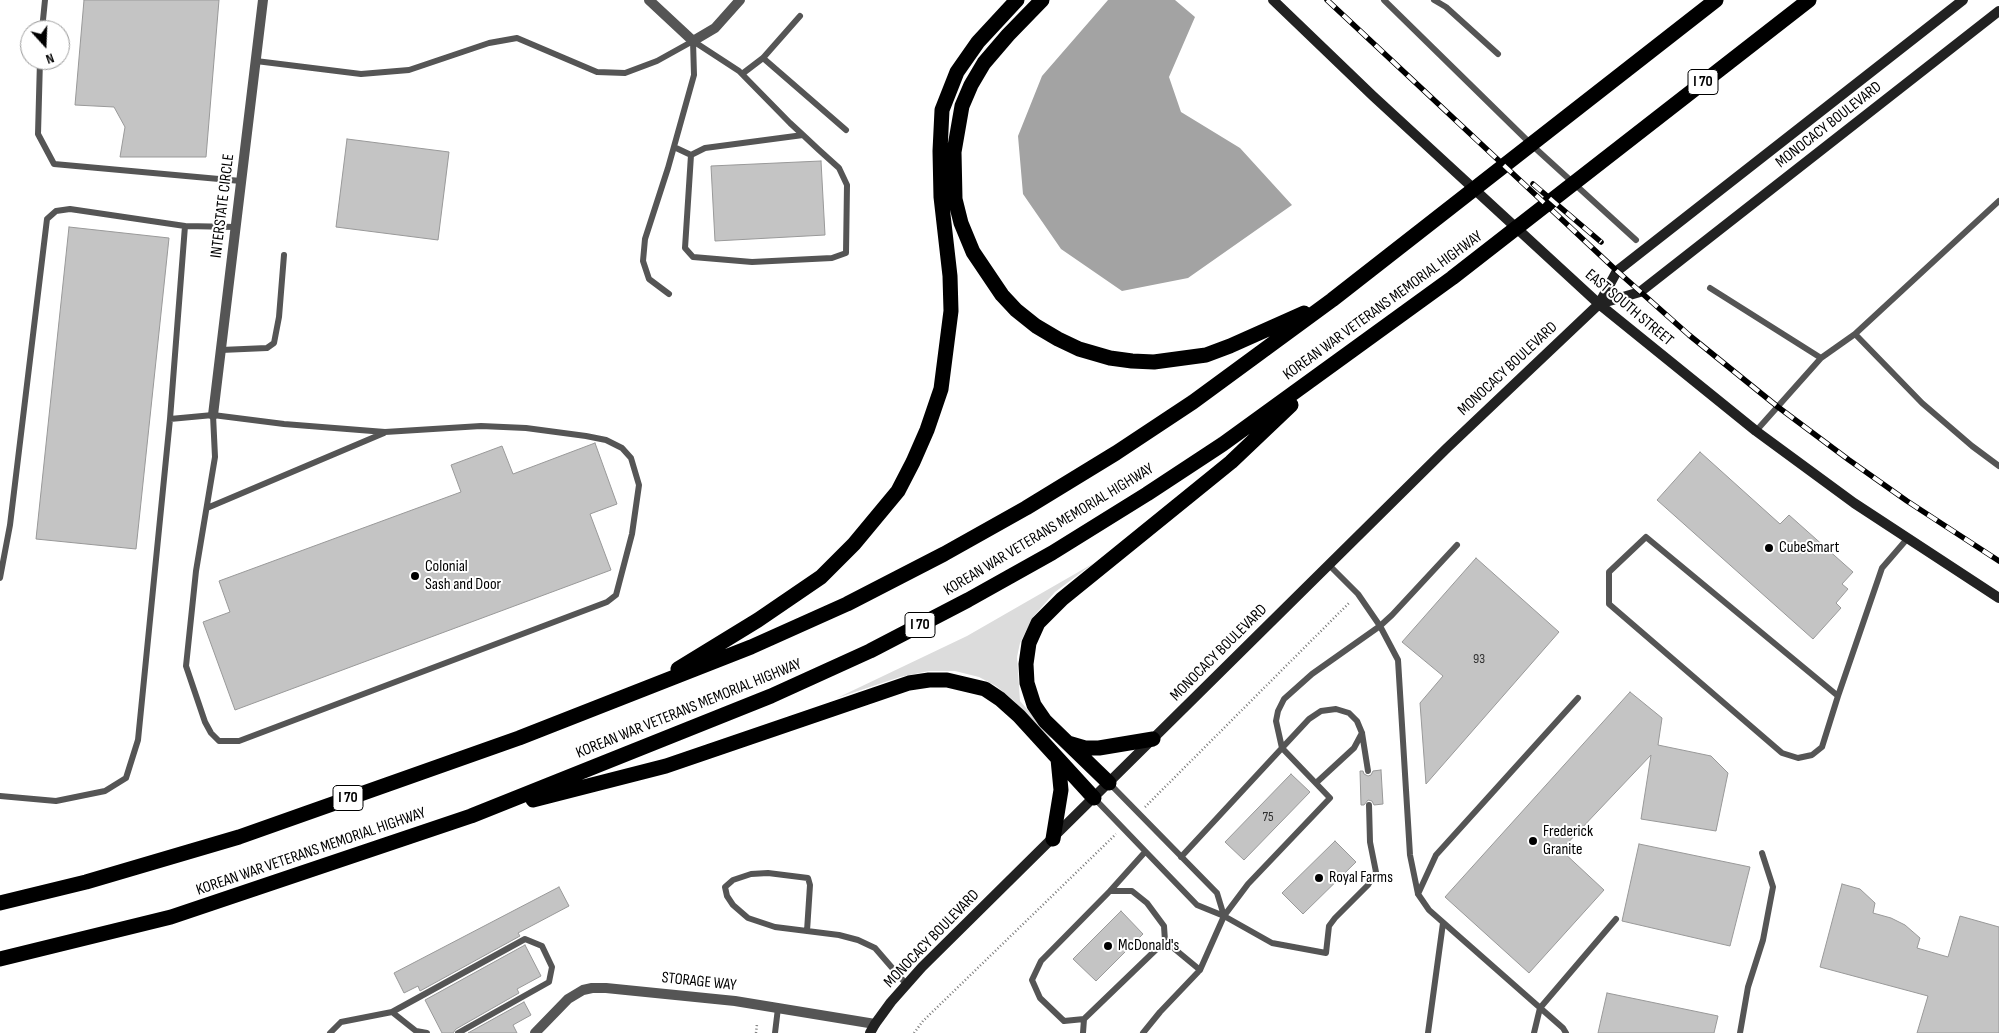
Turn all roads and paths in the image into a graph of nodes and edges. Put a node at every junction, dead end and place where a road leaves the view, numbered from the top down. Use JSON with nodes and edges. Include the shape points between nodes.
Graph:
{"nodes":[{"id":1,"x":45,"y":0,"type":"edge"},
{"id":2,"x":263,"y":0,"type":"edge"},
{"id":3,"x":649,"y":0,"type":"edge"},
{"id":4,"x":740,"y":0,"type":"edge"},
{"id":5,"x":1017,"y":0,"type":"edge"},
{"id":6,"x":1042,"y":0,"type":"edge"},
{"id":7,"x":1273,"y":0,"type":"edge"},
{"id":8,"x":1384,"y":0,"type":"edge"},
{"id":9,"x":1434,"y":0,"type":"edge"},
{"id":10,"x":1716,"y":0,"type":"edge"},
{"id":11,"x":1809,"y":0,"type":"edge"},
{"id":12,"x":1963,"y":0,"type":"edge"},
{"id":13,"x":1999,"y":11,"type":"edge"},
{"id":14,"x":800,"y":16,"type":"dead end"},
{"id":15,"x":43,"y":20,"type":"edge"},
{"id":16,"x":693,"y":40,"type":"junction"},
{"id":17,"x":1498,"y":54,"type":"dead end"},
{"id":18,"x":763,"y":58,"type":"junction"},
{"id":19,"x":256,"y":61,"type":"junction"},
{"id":20,"x":40,"y":70,"type":"edge"},
{"id":21,"x":742,"y":74,"type":"junction"},
{"id":22,"x":846,"y":130,"type":"dead end"},
{"id":23,"x":803,"y":135,"type":"junction"},
{"id":24,"x":674,"y":147,"type":"junction"},
{"id":25,"x":690,"y":155,"type":"junction"},
{"id":26,"x":241,"y":181,"type":"junction"},
{"id":27,"x":1999,"y":201,"type":"edge"},
{"id":28,"x":185,"y":226,"type":"junction"},
{"id":29,"x":236,"y":227,"type":"junction"},
{"id":30,"x":1636,"y":240,"type":"dead end"},
{"id":31,"x":284,"y":255,"type":"dead end"},
{"id":32,"x":1710,"y":288,"type":"dead end"},
{"id":33,"x":669,"y":294,"type":"dead end"},
{"id":34,"x":1332,"y":300,"type":"junction"},
{"id":35,"x":1599,"y":304,"type":"junction"},
{"id":36,"x":1855,"y":334,"type":"junction"},
{"id":37,"x":221,"y":350,"type":"junction"},
{"id":38,"x":1821,"y":358,"type":"junction"},
{"id":39,"x":1333,"y":365,"type":"junction"},
{"id":40,"x":213,"y":415,"type":"junction"},
{"id":41,"x":170,"y":419,"type":"junction"},
{"id":42,"x":1756,"y":431,"type":"junction"},
{"id":43,"x":385,"y":432,"type":"junction"},
{"id":44,"x":1999,"y":466,"type":"edge"},
{"id":45,"x":207,"y":508,"type":"junction"},
{"id":46,"x":1907,"y":539,"type":"junction"},
{"id":47,"x":1457,"y":545,"type":"dead end"},
{"id":48,"x":1329,"y":565,"type":"junction"},
{"id":49,"x":0,"y":578,"type":"edge"},
{"id":50,"x":1999,"y":598,"type":"edge"},
{"id":51,"x":1380,"y":626,"type":"junction"},
{"id":52,"x":643,"y":691,"type":"junction"},
{"id":53,"x":1838,"y":696,"type":"junction"},
{"id":54,"x":1578,"y":698,"type":"dead end"},
{"id":55,"x":1362,"y":733,"type":"junction"},
{"id":56,"x":1154,"y":739,"type":"junction"},
{"id":57,"x":1067,"y":743,"type":"junction"},
{"id":58,"x":1282,"y":748,"type":"junction"},
{"id":59,"x":1058,"y":759,"type":"junction"},
{"id":60,"x":1368,"y":771,"type":"dead end"},
{"id":61,"x":1109,"y":783,"type":"junction"},
{"id":62,"x":1316,"y":783,"type":"junction"},
{"id":63,"x":0,"y":796,"type":"edge"},
{"id":64,"x":1094,"y":798,"type":"junction"},
{"id":65,"x":1369,"y":805,"type":"dead end"},
{"id":66,"x":471,"y":816,"type":"junction"},
{"id":67,"x":1053,"y":839,"type":"junction"},
{"id":68,"x":1146,"y":852,"type":"junction"},
{"id":69,"x":1762,"y":853,"type":"dead end"},
{"id":70,"x":1181,"y":857,"type":"junction"},
{"id":71,"x":1110,"y":891,"type":"junction"},
{"id":72,"x":1418,"y":894,"type":"junction"},
{"id":73,"x":0,"y":903,"type":"edge"},
{"id":74,"x":1224,"y":916,"type":"junction"},
{"id":75,"x":1616,"y":919,"type":"dead end"},
{"id":76,"x":1444,"y":923,"type":"junction"},
{"id":77,"x":807,"y":931,"type":"junction"},
{"id":78,"x":1165,"y":941,"type":"junction"},
{"id":79,"x":0,"y":959,"type":"edge"},
{"id":80,"x":1200,"y":970,"type":"junction"},
{"id":81,"x":907,"y":985,"type":"junction"},
{"id":82,"x":778,"y":1008,"type":"junction"},
{"id":83,"x":1540,"y":1008,"type":"junction"},
{"id":84,"x":392,"y":1012,"type":"junction"},
{"id":85,"x":1084,"y":1019,"type":"junction"},
{"id":86,"x":757,"y":1024,"type":"dead end"},
{"id":87,"x":873,"y":1028,"type":"edge"},
{"id":88,"x":330,"y":1033,"type":"edge"},
{"id":89,"x":427,"y":1033,"type":"edge"},
{"id":90,"x":458,"y":1033,"type":"edge"},
{"id":91,"x":535,"y":1033,"type":"edge"},
{"id":92,"x":756,"y":1033,"type":"edge"},
{"id":93,"x":775,"y":1033,"type":"edge"},
{"id":94,"x":1083,"y":1033,"type":"edge"},
{"id":95,"x":1143,"y":1033,"type":"edge"},
{"id":96,"x":1428,"y":1033,"type":"edge"},
{"id":97,"x":1534,"y":1033,"type":"edge"},
{"id":98,"x":1566,"y":1033,"type":"edge"},
{"id":99,"x":1740,"y":1033,"type":"edge"}],
"edges":[{"from":1,"to":15,"type":"lane"},
{"from":2,"to":19,"type":"street","name":"INTERSTATE CIRCLE"},
{"from":3,"to":16,"type":"street"},
{"from":4,"to":16,"type":"street","via":[[714,28]]},
{"from":5,"to":52,"type":"highway","via":[[978,42],[957,72],[942,110],[941,197],[951,311],[941,389],[927,430],[898,491],[821,578]]},
{"from":6,"to":34,"type":"highway","via":[[984,63],[971,85],[962,106],[954,152],[955,199],[960,223],[987,276],[1016,310],[1036,326],[1079,348],[1110,358],[1154,362],[1206,355]]},
{"from":7,"to":35,"type":"main road","name":"EAST SOUTH STREET"},
{"from":8,"to":30,"type":"lane","via":[[1534,148]]},
{"from":9,"to":17,"type":"lane","via":[[1446,6]]},
{"from":10,"to":34,"type":"highway","name":"KOREAN WAR VETERANS MEMORIAL HIGHWAY","number":"I 70"},
{"from":11,"to":39,"type":"highway","name":"KOREAN WAR VETERANS MEMORIAL HIGHWAY","number":"I 70","via":[[1452,278]]},
{"from":12,"to":35,"type":"main road","name":"MONOCACY BOULEVARD","via":[[1618,272]]},
{"from":13,"to":35,"type":"main road","name":"MONOCACY BOULEVARD","via":[[1640,292]]},
{"from":14,"to":18,"type":"lane"},
{"from":16,"to":19,"type":"lane","via":[[657,61],[625,73],[597,72],[517,38],[409,70],[361,74]]},
{"from":16,"to":21,"type":"lane"},
{"from":16,"to":24,"type":"lane","via":[[694,75]]},
{"from":18,"to":21,"type":"lane"},
{"from":18,"to":22,"type":"lane"},
{"from":19,"to":26,"type":"street","name":"INTERSTATE CIRCLE"},
{"from":20,"to":26,"type":"lane","via":[[38,134],[54,164]]},
{"from":21,"to":23,"type":"lane"},
{"from":23,"to":25,"type":"lane","via":[[705,148]]},
{"from":23,"to":25,"type":"lane","via":[[839,168],[847,185],[846,253],[832,258],[752,262],[694,257],[685,248]]},
{"from":24,"to":25,"type":"lane"},
{"from":24,"to":33,"type":"lane","via":[[645,238],[643,261],[649,279]]},
{"from":26,"to":29,"type":"street","name":"INTERSTATE CIRCLE"},
{"from":27,"to":36,"type":"lane"},
{"from":28,"to":29,"type":"lane"},
{"from":28,"to":41,"type":"lane"},
{"from":28,"to":49,"type":"lane","via":[[70,209],[56,211],[47,219],[10,525]]},
{"from":29,"to":37,"type":"street","name":"INTERSTATE CIRCLE"},
{"from":31,"to":37,"type":"lane","via":[[274,343],[266,348]]},
{"from":32,"to":38,"type":"lane"},
{"from":34,"to":52,"type":"highway","name":"KOREAN WAR VETERANS MEMORIAL HIGHWAY","number":"I 70","via":[[1193,402],[1116,454],[1026,508],[847,604]]},
{"from":35,"to":42,"type":"main road","name":"EAST SOUTH STREET"},
{"from":35,"to":48,"type":"main road","name":"MONOCACY BOULEVARD"},
{"from":36,"to":38,"type":"lane"},
{"from":36,"to":44,"type":"lane","via":[[1922,403]]},
{"from":37,"to":40,"type":"street","name":"INTERSTATE CIRCLE"},
{"from":38,"to":42,"type":"lane"},
{"from":39,"to":57,"type":"highway","via":[[1231,462],[1062,599],[1038,623],[1029,644],[1027,683],[1034,705]]},
{"from":39,"to":66,"type":"highway","name":"KOREAN WAR VETERANS MEMORIAL HIGHWAY","number":"I 70","via":[[1147,494],[1052,553],[960,604],[870,651],[771,696]]},
{"from":40,"to":41,"type":"lane"},
{"from":40,"to":43,"type":"lane"},
{"from":40,"to":45,"type":"lane","via":[[215,457]]},
{"from":41,"to":63,"type":"lane","via":[[138,740],[126,778],[105,791],[56,801]]},
{"from":42,"to":46,"type":"main road","name":"EAST SOUTH STREET"},
{"from":43,"to":45,"type":"lane"},
{"from":43,"to":45,"type":"lane","via":[[480,426],[526,428],[606,440],[622,448],[631,458],[639,485],[632,534],[616,595],[607,602],[239,741],[219,741],[205,722],[186,666],[196,571]]},
{"from":46,"to":50,"type":"main road","name":"EAST SOUTH STREET"},
{"from":46,"to":53,"type":"lane","via":[[1882,568]]},
{"from":47,"to":51,"type":"lane"},
{"from":48,"to":51,"type":"lane","via":[[1358,594]]},
{"from":48,"to":56,"type":"main road","name":"MONOCACY BOULEVARD"},
{"from":51,"to":58,"type":"lane","via":[[1312,674],[1284,699],[1276,721]]},
{"from":51,"to":72,"type":"lane","via":[[1398,660],[1410,855]]},
{"from":52,"to":73,"type":"highway","name":"KOREAN WAR VETERANS MEMORIAL HIGHWAY","number":"I 70","via":[[239,837],[86,882]]},
{"from":53,"to":53,"type":"lane","via":[[1646,537],[1609,572],[1609,604],[1782,753],[1798,758],[1822,747]]},
{"from":54,"to":72,"type":"lane","via":[[1436,855]]},
{"from":55,"to":58,"type":"lane","via":[[1349,713],[1336,709],[1322,711],[1309,719]]},
{"from":55,"to":60,"type":"lane"},
{"from":55,"to":62,"type":"lane","via":[[1354,748]]},
{"from":56,"to":57,"type":"highway","via":[[1099,748]]},
{"from":56,"to":61,"type":"main road","name":"MONOCACY BOULEVARD"},
{"from":57,"to":61,"type":"highway"},
{"from":58,"to":62,"type":"lane"},
{"from":58,"to":70,"type":"lane"},
{"from":59,"to":64,"type":"highway"},
{"from":59,"to":66,"type":"highway","via":[[1019,716],[985,689],[947,680],[929,680],[909,683],[666,766]]},
{"from":59,"to":67,"type":"highway","via":[[1061,790]]},
{"from":61,"to":64,"type":"main road","name":"MONOCACY BOULEVARD"},
{"from":61,"to":70,"type":"lane"},
{"from":62,"to":74,"type":"lane","via":[[1330,798],[1248,884]]},
{"from":64,"to":67,"type":"main road","name":"MONOCACY BOULEVARD"},
{"from":64,"to":68,"type":"lane"},
{"from":65,"to":74,"type":"lane","via":[[1370,842],[1376,872],[1368,885],[1329,926],[1326,953],[1272,943]]},
{"from":66,"to":79,"type":"highway","name":"KOREAN WAR VETERANS MEMORIAL HIGHWAY","number":"I 70","via":[[170,917]]},
{"from":67,"to":81,"type":"main road","name":"MONOCACY BOULEVARD"},
{"from":68,"to":71,"type":"lane"},
{"from":68,"to":74,"type":"lane","via":[[1198,905]]},
{"from":69,"to":99,"type":"lane","via":[[1773,887]]},
{"from":70,"to":74,"type":"lane","via":[[1217,893]]},
{"from":71,"to":78,"type":"lane","via":[[1132,891],[1147,903],[1164,926]]},
{"from":71,"to":85,"type":"lane","via":[[1041,961],[1032,980],[1040,998],[1064,1021]]},
{"from":72,"to":76,"type":"lane"},
{"from":74,"to":80,"type":"lane"},
{"from":75,"to":83,"type":"lane"},
{"from":76,"to":83,"type":"lane"},
{"from":76,"to":96,"type":"lane"},
{"from":77,"to":77,"type":"lane","via":[[775,927],[748,918],[727,896],[725,887],[733,880],[750,874],[808,878]]},
{"from":77,"to":81,"type":"lane","via":[[839,935],[875,948]]},
{"from":78,"to":80,"type":"lane"},
{"from":78,"to":85,"type":"lane"},
{"from":80,"to":95,"type":"lane"},
{"from":81,"to":87,"type":"main road","name":"MONOCACY BOULEVARD"},
{"from":82,"to":87,"type":"street","name":"STORAGE WAY"},
{"from":82,"to":91,"type":"street","name":"STORAGE WAY","via":[[592,988],[568,999]]},
{"from":82,"to":93,"type":"lane"},
{"from":83,"to":97,"type":"lane"},
{"from":83,"to":98,"type":"lane"},
{"from":84,"to":88,"type":"lane","via":[[340,1022]]},
{"from":84,"to":89,"type":"lane","via":[[416,1030]]},
{"from":84,"to":90,"type":"lane","via":[[525,940],[542,946],[552,967],[549,982]]},
{"from":85,"to":94,"type":"lane"},
{"from":86,"to":92,"type":"path"}]}
